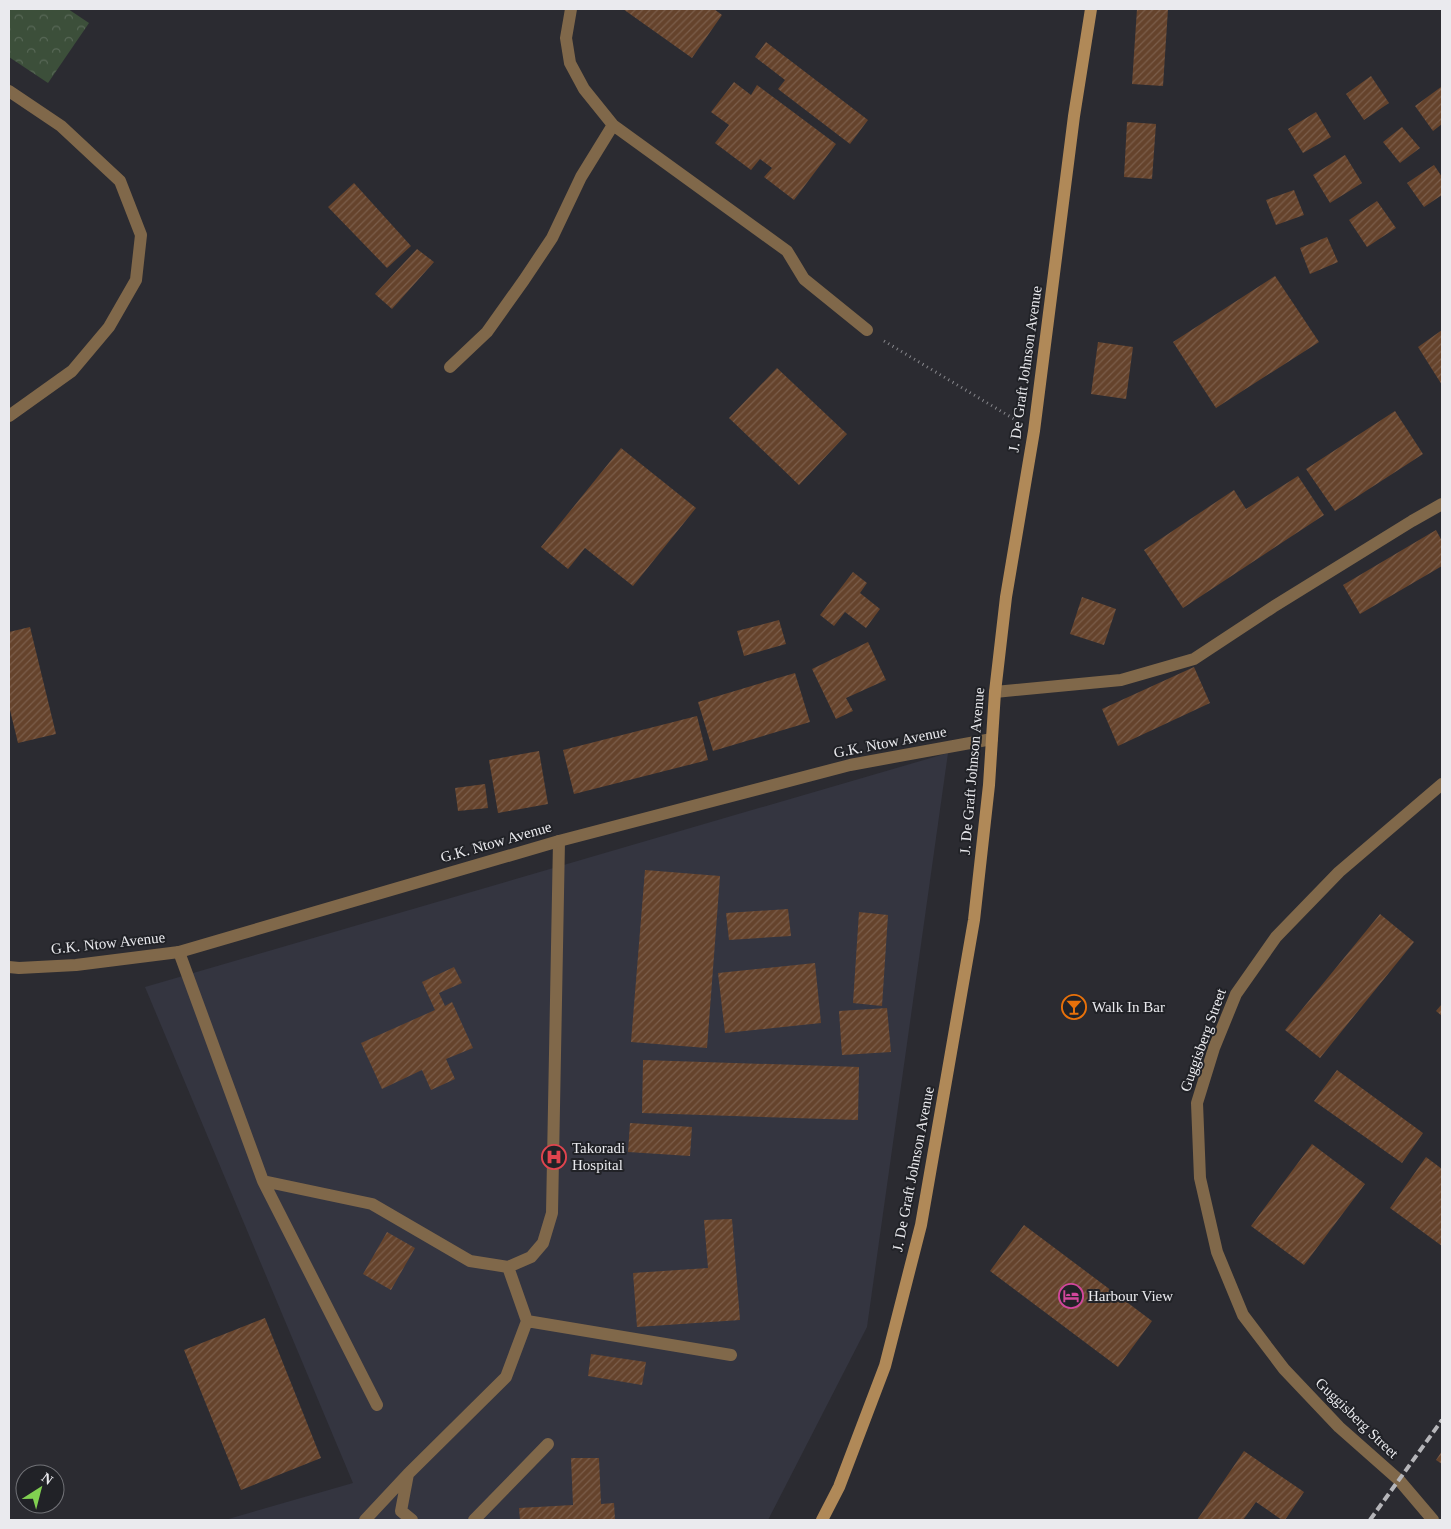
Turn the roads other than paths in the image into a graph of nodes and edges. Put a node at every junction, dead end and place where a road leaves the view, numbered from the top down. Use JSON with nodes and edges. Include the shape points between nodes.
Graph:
{"nodes":[{"id":1,"x":571,"y":9,"type":"edge"},
{"id":2,"x":1091,"y":9,"type":"edge"},
{"id":3,"x":9,"y":91,"type":"edge"},
{"id":4,"x":613,"y":125,"type":"junction"},
{"id":5,"x":867,"y":330,"type":"road end"},
{"id":6,"x":450,"y":367,"type":"dead end"},
{"id":7,"x":9,"y":416,"type":"edge"},
{"id":8,"x":1442,"y":504,"type":"edge"},
{"id":9,"x":995,"y":692,"type":"junction"},
{"id":10,"x":992,"y":739,"type":"junction"},
{"id":11,"x":1442,"y":784,"type":"edge"},
{"id":12,"x":559,"y":841,"type":"junction"},
{"id":13,"x":178,"y":952,"type":"junction"},
{"id":14,"x":9,"y":967,"type":"edge"},
{"id":15,"x":263,"y":1181,"type":"junction"},
{"id":16,"x":508,"y":1267,"type":"junction"},
{"id":17,"x":527,"y":1321,"type":"junction"},
{"id":18,"x":732,"y":1355,"type":"dead end"},
{"id":19,"x":377,"y":1405,"type":"dead end"},
{"id":20,"x":548,"y":1444,"type":"dead end"},
{"id":21,"x":408,"y":1474,"type":"junction"},
{"id":22,"x":366,"y":1520,"type":"edge"},
{"id":23,"x":412,"y":1520,"type":"edge"},
{"id":24,"x":474,"y":1520,"type":"edge"},
{"id":25,"x":822,"y":1520,"type":"edge"},
{"id":26,"x":1432,"y":1520,"type":"edge"}],
"edges":[{"from":1,"to":4,"type":"street","via":[[566,38],[570,63],[584,89]]},
{"from":2,"to":9,"type":"street","name":"J. De Graft Johnson Avenue"},
{"from":3,"to":7,"type":"street","via":[[61,126],[120,181],[141,235],[136,280],[109,326],[72,371]]},
{"from":4,"to":5,"type":"street","via":[[787,251],[804,279]]},
{"from":4,"to":6,"type":"street","via":[[581,177],[552,238],[524,280],[487,332]]},
{"from":8,"to":9,"type":"street","via":[[1194,659],[1121,680]]},
{"from":9,"to":10,"type":"street","name":"J. De Graft Johnson Avenue"},
{"from":10,"to":12,"type":"street","name":"G.K. Ntow Avenue","via":[[850,765]]},
{"from":10,"to":25,"type":"street","name":"J. De Graft Johnson Avenue","via":[[974,920],[921,1225],[885,1366],[839,1487]]},
{"from":11,"to":26,"type":"street","name":"Guggisberg Street","via":[[1339,872],[1276,937],[1236,994],[1214,1048],[1197,1103],[1200,1178],[1217,1252],[1243,1315],[1284,1369],[1339,1427],[1399,1480]]},
{"from":12,"to":13,"type":"street","name":"G.K. Ntow Avenue"},
{"from":12,"to":16,"type":"street","via":[[552,1213],[543,1243],[530,1257]]},
{"from":13,"to":14,"type":"street","name":"G.K. Ntow Avenue","via":[[76,965]]},
{"from":13,"to":15,"type":"street"},
{"from":15,"to":16,"type":"street","via":[[372,1204],[470,1261]]},
{"from":15,"to":19,"type":"street"},
{"from":16,"to":17,"type":"street"},
{"from":17,"to":18,"type":"street"},
{"from":17,"to":21,"type":"street","via":[[506,1377]]},
{"from":20,"to":24,"type":"street"},
{"from":21,"to":22,"type":"street"},
{"from":21,"to":23,"type":"street","via":[[401,1511]]}]}
